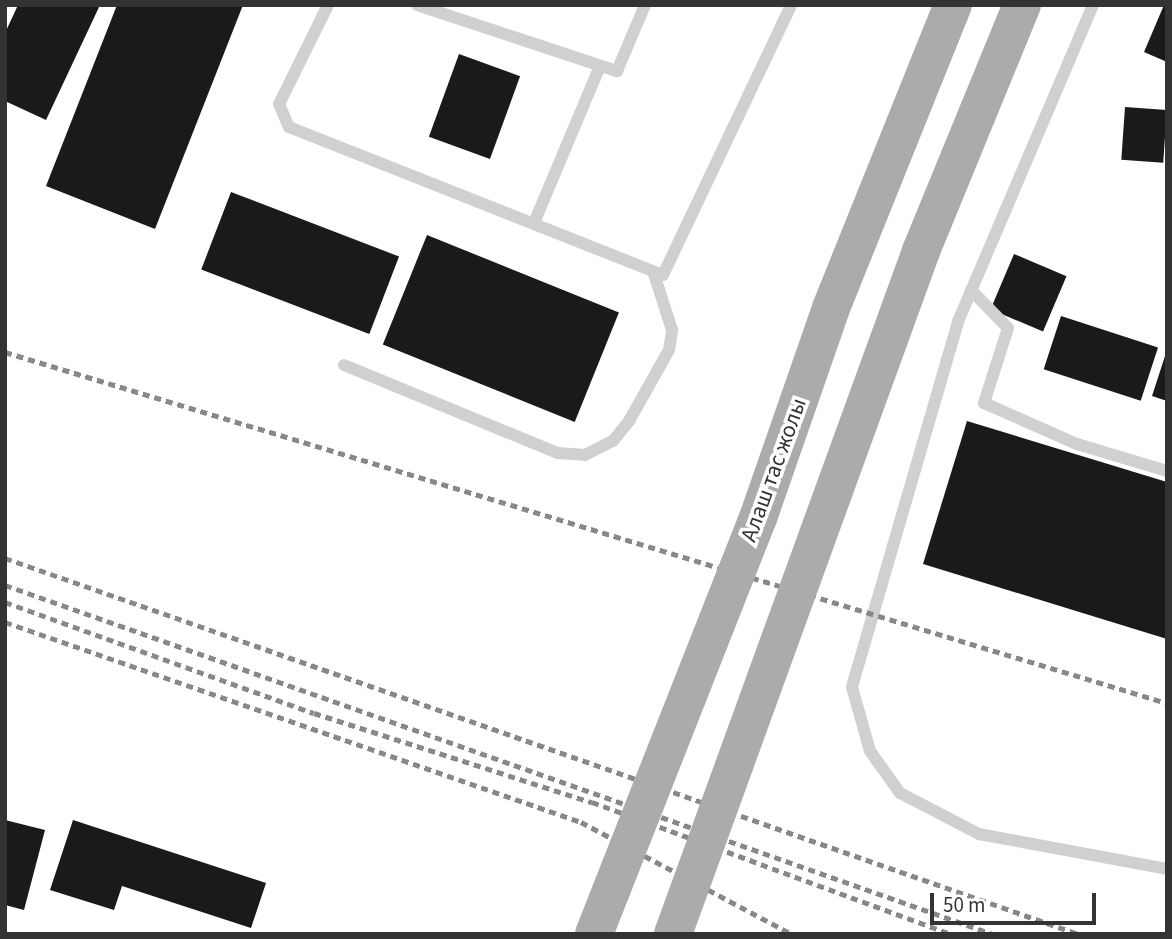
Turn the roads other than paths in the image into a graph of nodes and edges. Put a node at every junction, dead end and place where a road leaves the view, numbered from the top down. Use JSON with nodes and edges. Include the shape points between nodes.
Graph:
{"nodes":[{"id":1,"x":328,"y":5,"type":"edge"},
{"id":2,"x":417,"y":5,"type":"edge"},
{"id":3,"x":645,"y":5,"type":"edge"},
{"id":4,"x":791,"y":5,"type":"edge"},
{"id":5,"x":953,"y":5,"type":"edge"},
{"id":6,"x":1022,"y":5,"type":"edge"},
{"id":7,"x":1093,"y":5,"type":"edge"},
{"id":8,"x":599,"y":68,"type":"junction"},
{"id":9,"x":534,"y":223,"type":"junction"},
{"id":10,"x":654,"y":274,"type":"junction"},
{"id":11,"x":971,"y":290,"type":"junction"},
{"id":12,"x":344,"y":365,"type":"dead end"},
{"id":13,"x":1167,"y":471,"type":"edge"},
{"id":14,"x":1167,"y":869,"type":"edge"},
{"id":15,"x":594,"y":934,"type":"edge"},
{"id":16,"x":673,"y":934,"type":"edge"}],
"edges":[{"from":1,"to":9,"type":"lane","via":[[279,104],[285,123]]},
{"from":2,"to":8,"type":"lane"},
{"from":3,"to":8,"type":"lane","via":[[621,68]]},
{"from":4,"to":10,"type":"lane","via":[[669,271]]},
{"from":5,"to":15,"type":"main road","name":"Алаш тас жолы","bridge":true},
{"from":6,"to":16,"type":"main road","bridge":true,"via":[[917,264]]},
{"from":7,"to":11,"type":"lane"},
{"from":8,"to":9,"type":"lane"},
{"from":9,"to":10,"type":"lane"},
{"from":10,"to":12,"type":"lane","via":[[672,330],[669,350],[629,421],[592,453],[558,453]]},
{"from":11,"to":13,"type":"lane","via":[[1008,328],[984,403],[1077,444]]},
{"from":11,"to":14,"type":"lane","via":[[852,687],[870,751],[900,793],[979,834]]}]}
